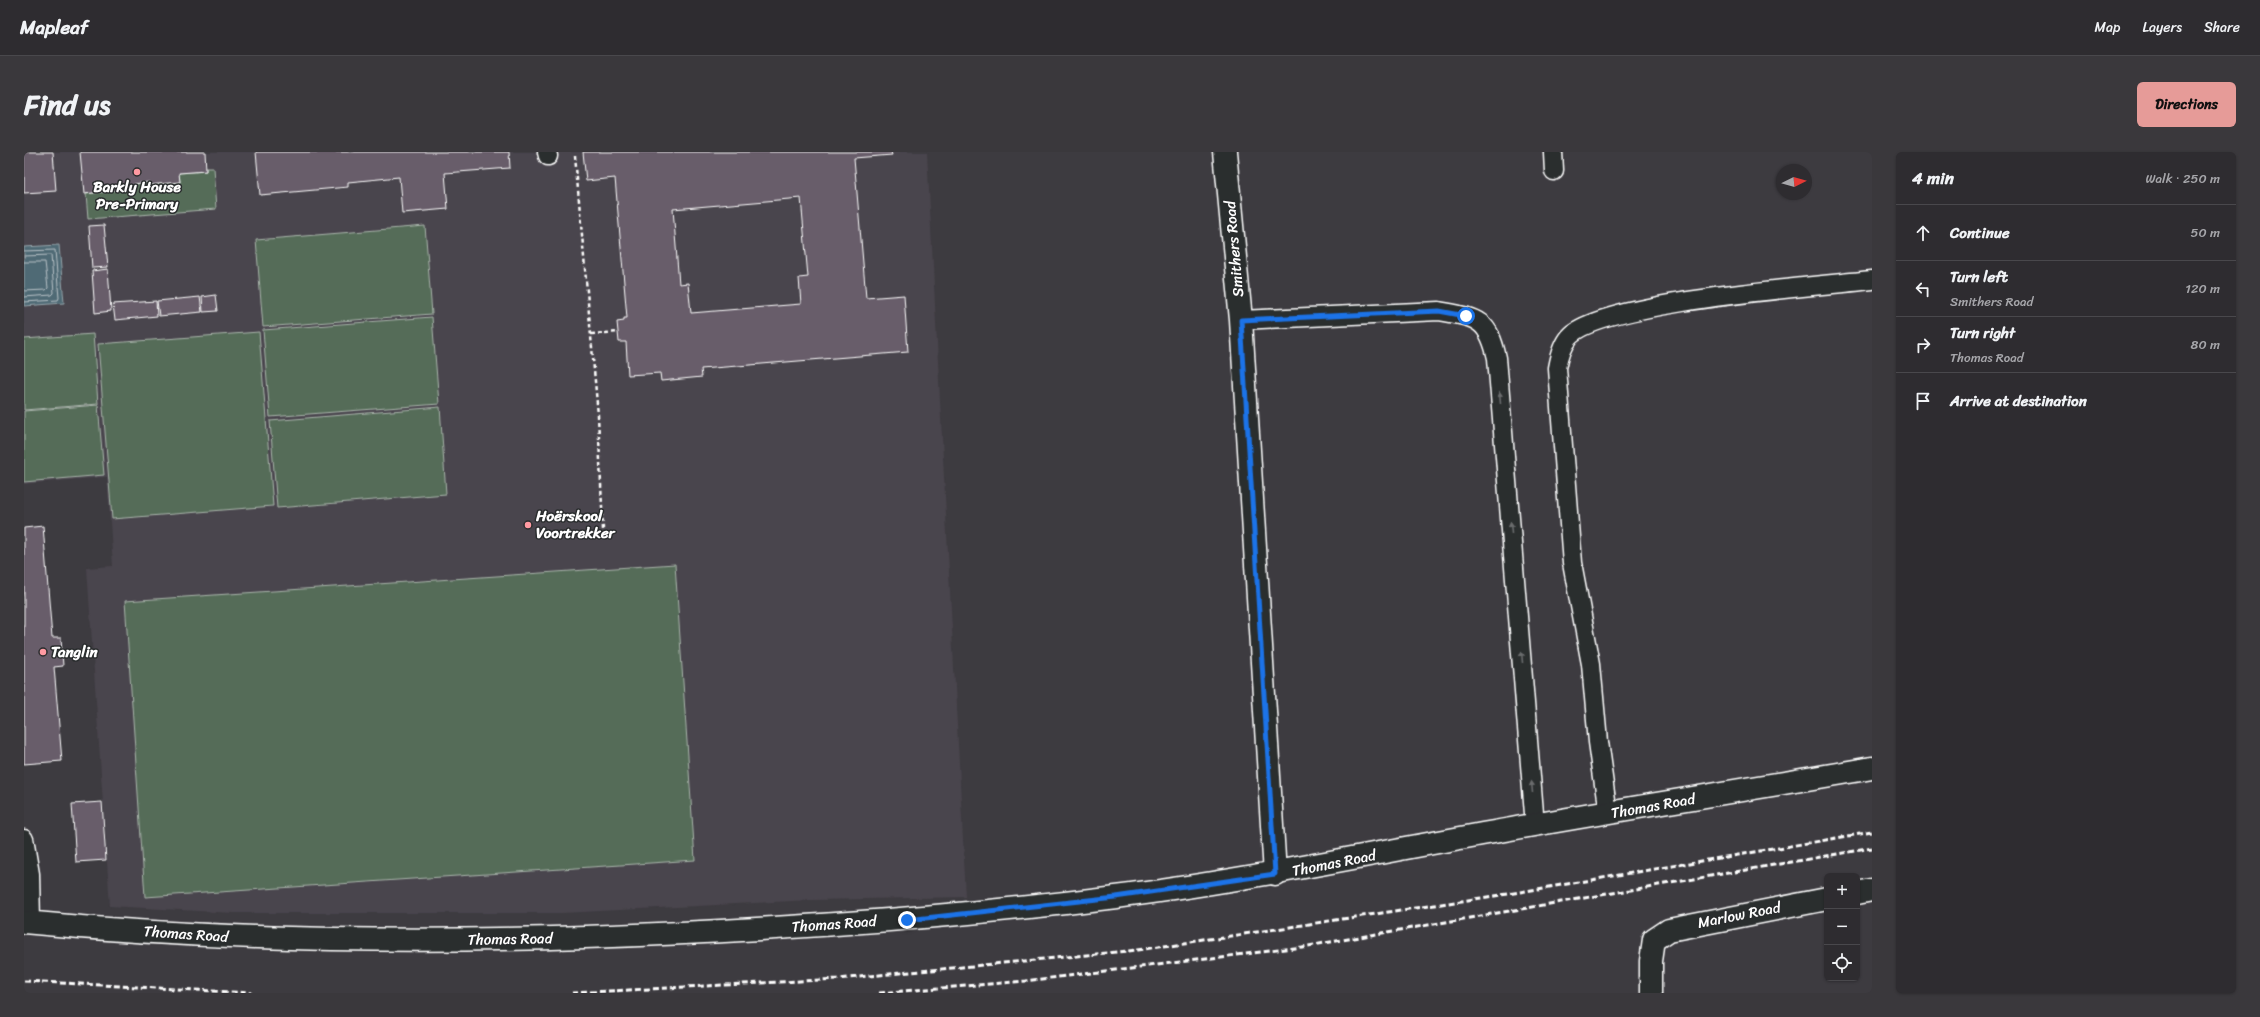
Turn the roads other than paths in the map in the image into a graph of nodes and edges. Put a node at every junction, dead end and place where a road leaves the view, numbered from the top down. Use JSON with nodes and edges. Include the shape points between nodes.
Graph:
{"nodes":[{"id":1,"x":1225,"y":152,"type":"edge"},
{"id":2,"x":1553,"y":152,"type":"edge"},
{"id":3,"x":1554,"y":171,"type":"dead end"},
{"id":4,"x":1872,"y":280,"type":"edge"},
{"id":5,"x":1241,"y":320,"type":"junction"},
{"id":6,"x":1872,"y":768,"type":"edge"},
{"id":7,"x":1608,"y":813,"type":"junction"},
{"id":8,"x":1535,"y":826,"type":"junction"},
{"id":9,"x":24,"y":839,"type":"edge"},
{"id":10,"x":1275,"y":874,"type":"junction"},
{"id":11,"x":1872,"y":890,"type":"edge"},
{"id":12,"x":1860,"y":892,"type":"edge"},
{"id":13,"x":1824,"y":900,"type":"edge"},
{"id":14,"x":27,"y":923,"type":"edge"},
{"id":15,"x":1651,"y":993,"type":"edge"}],
"edges":[{"from":1,"to":5,"type":"street","name":"Smithers Road"},
{"from":2,"to":3,"type":"lane"},
{"from":4,"to":7,"type":"lane","via":[[1710,298],[1594,321],[1570,336],[1560,353],[1557,368],[1572,563],[1591,664]]},
{"from":8,"to":5,"type":"lane","one_way":true,"via":[[1497,358],[1492,336],[1481,323],[1466,316],[1439,311]]},
{"from":5,"to":10,"type":"street","name":"Smithers Road"},
{"from":6,"to":7,"type":"street","name":"Thomas Road"},
{"from":7,"to":8,"type":"street","name":"Thomas Road"},
{"from":8,"to":10,"type":"street","name":"Thomas Road","via":[[1499,830]]},
{"from":9,"to":14,"type":"lane","via":[[30,874]]},
{"from":10,"to":14,"type":"street","name":"Thomas Road","via":[[1116,897],[907,920],[687,933],[479,940],[268,939]]},
{"from":11,"to":12,"type":"street"},
{"from":13,"to":15,"type":"street","name":"Marlow Road","via":[[1669,930],[1654,940]]}]}
